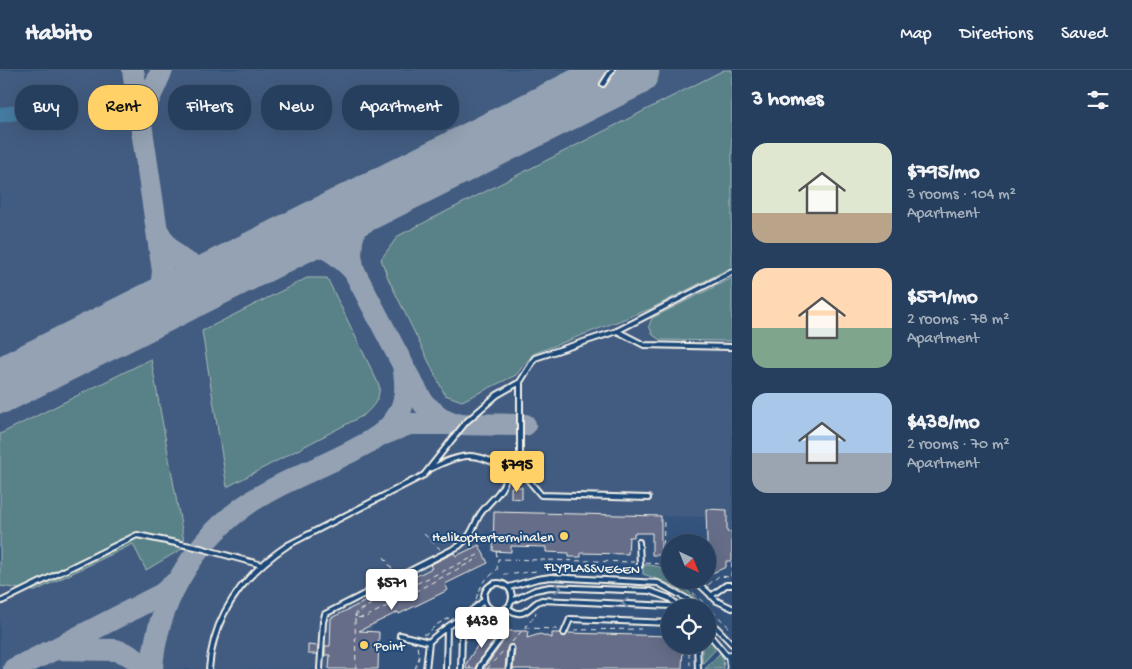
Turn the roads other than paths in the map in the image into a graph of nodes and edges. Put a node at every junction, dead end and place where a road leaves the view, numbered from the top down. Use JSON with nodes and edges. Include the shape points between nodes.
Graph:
{"nodes":[{"id":1,"x":612,"y":70,"type":"edge"},
{"id":2,"x":603,"y":84,"type":"dead end"},
{"id":3,"x":732,"y":272,"type":"edge"},
{"id":4,"x":617,"y":331,"type":"junction"},
{"id":5,"x":732,"y":347,"type":"edge"},
{"id":6,"x":520,"y":382,"type":"junction"},
{"id":7,"x":520,"y":470,"type":"junction"},
{"id":8,"x":426,"y":471,"type":"junction"},
{"id":9,"x":507,"y":476,"type":"junction"},
{"id":10,"x":648,"y":498,"type":"dead end"},
{"id":11,"x":639,"y":542,"type":"dead end"},
{"id":12,"x":639,"y":564,"type":"road end"},
{"id":13,"x":262,"y":565,"type":"junction"},
{"id":14,"x":732,"y":585,"type":"edge"},
{"id":15,"x":509,"y":587,"type":"junction"},
{"id":16,"x":704,"y":589,"type":"edge"},
{"id":17,"x":711,"y":596,"type":"junction"},
{"id":18,"x":670,"y":599,"type":"edge"},
{"id":19,"x":689,"y":599,"type":"edge"},
{"id":20,"x":484,"y":600,"type":"junction"},
{"id":21,"x":512,"y":601,"type":"junction"},
{"id":22,"x":0,"y":602,"type":"edge"},
{"id":23,"x":661,"y":605,"type":"edge"},
{"id":24,"x":507,"y":608,"type":"junction"},
{"id":25,"x":732,"y":608,"type":"edge"},
{"id":26,"x":498,"y":611,"type":"junction"},
{"id":27,"x":661,"y":623,"type":"edge"},
{"id":28,"x":500,"y":625,"type":"junction"},
{"id":29,"x":716,"y":627,"type":"edge"},
{"id":30,"x":447,"y":628,"type":"junction"},
{"id":31,"x":564,"y":633,"type":"dead end"},
{"id":32,"x":400,"y":635,"type":"dead end"},
{"id":33,"x":716,"y":641,"type":"edge"},
{"id":34,"x":429,"y":642,"type":"junction"},
{"id":35,"x":732,"y":644,"type":"edge"},
{"id":36,"x":508,"y":648,"type":"road end"},
{"id":37,"x":697,"y":654,"type":"edge"},
{"id":38,"x":731,"y":661,"type":"edge"},
{"id":39,"x":209,"y":669,"type":"edge"},
{"id":40,"x":320,"y":669,"type":"edge"},
{"id":41,"x":426,"y":669,"type":"edge"},
{"id":42,"x":446,"y":669,"type":"edge"},
{"id":43,"x":461,"y":669,"type":"edge"},
{"id":44,"x":480,"y":669,"type":"edge"},
{"id":45,"x":509,"y":669,"type":"edge"},
{"id":46,"x":698,"y":669,"type":"edge"}],
"edges":[{"from":1,"to":2,"type":"lane"},
{"from":3,"to":4,"type":"lane"},
{"from":4,"to":5,"type":"lane","via":[[644,345]]},
{"from":4,"to":6,"type":"lane","via":[[535,358]]},
{"from":6,"to":7,"type":"lane"},
{"from":6,"to":8,"type":"lane","via":[[476,412]]},
{"from":7,"to":9,"type":"lane"},
{"from":7,"to":10,"type":"lane","via":[[541,495]]},
{"from":8,"to":9,"type":"lane","via":[[469,455],[486,458],[501,466],[507,470]]},
{"from":8,"to":13,"type":"lane","via":[[424,475],[288,545]]},
{"from":9,"to":40,"type":"lane","via":[[498,494],[479,516],[474,530],[459,546],[325,614]]},
{"from":11,"to":12,"type":"lane"},
{"from":13,"to":22,"type":"lane","via":[[137,535]]},
{"from":13,"to":39,"type":"lane","via":[[227,607],[214,638]]},
{"from":14,"to":17,"type":"lane","via":[[726,585]]},
{"from":15,"to":19,"type":"lane","name":"FLYPLASSVEGEN","via":[[551,577],[658,583]]},
{"from":15,"to":20,"type":"lane","name":"FLYPLASSVEGEN","via":[[492,583],[484,593]]},
{"from":15,"to":21,"type":"lane"},
{"from":16,"to":17,"type":"lane"},
{"from":17,"to":25,"type":"lane"},
{"from":21,"to":18,"type":"lane","one_way":true,"via":[[535,590],[550,588],[650,591]]},
{"from":20,"to":26,"type":"lane","via":[[486,606]]},
{"from":20,"to":30,"type":"lane","name":"FLYPLASSVEGEN"},
{"from":21,"to":24,"type":"lane"},
{"from":23,"to":24,"type":"lane","one_way":true,"via":[[542,600],[524,613]]},
{"from":24,"to":26,"type":"lane"},
{"from":26,"to":28,"type":"lane"},
{"from":27,"to":31,"type":"lane","via":[[570,619]]},
{"from":28,"to":43,"type":"lane","via":[[478,624],[462,634]]},
{"from":28,"to":44,"type":"lane","via":[[501,638]]},
{"from":29,"to":35,"type":"lane"},
{"from":30,"to":34,"type":"lane","name":"FLYPLASSVEGEN"},
{"from":30,"to":42,"type":"lane"},
{"from":32,"to":34,"type":"lane"},
{"from":33,"to":38,"type":"lane"},
{"from":34,"to":41,"type":"lane"},
{"from":36,"to":45,"type":"lane"},
{"from":37,"to":46,"type":"lane"}]}
